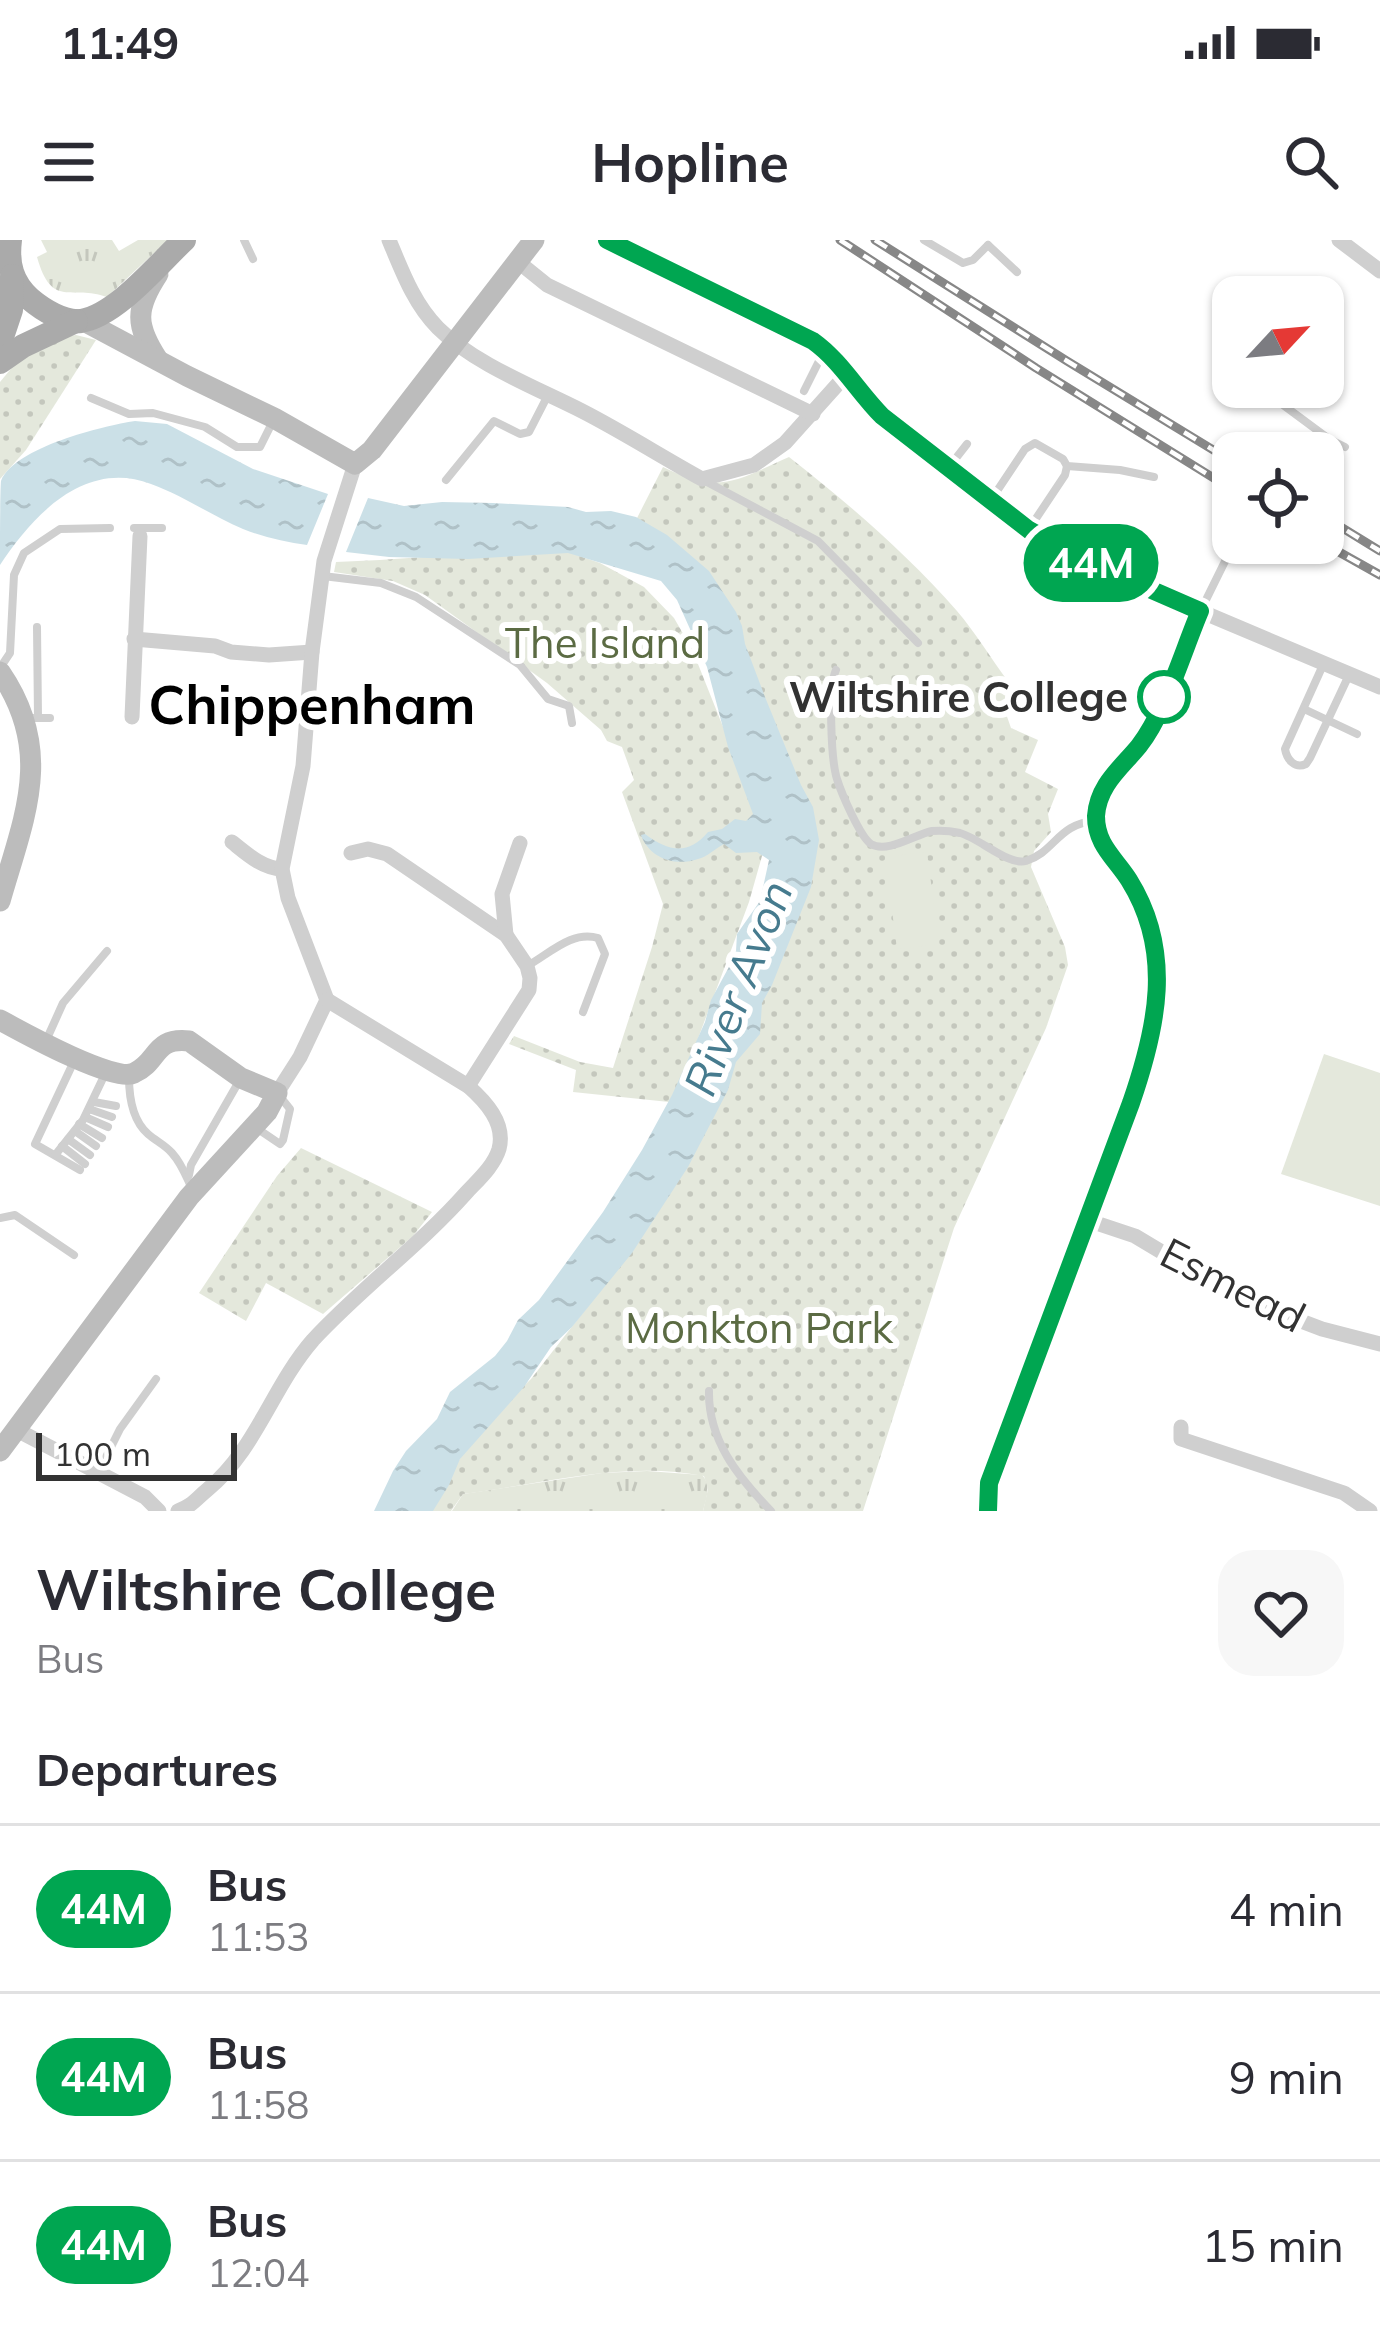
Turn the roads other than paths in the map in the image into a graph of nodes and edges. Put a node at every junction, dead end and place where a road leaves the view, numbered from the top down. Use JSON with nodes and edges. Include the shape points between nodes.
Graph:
{"nodes":[{"id":1,"x":10,"y":240,"type":"edge"},
{"id":2,"x":244,"y":240,"type":"edge"},
{"id":3,"x":389,"y":240,"type":"edge"},
{"id":4,"x":534,"y":240,"type":"edge"},
{"id":5,"x":608,"y":240,"type":"edge"},
{"id":6,"x":924,"y":240,"type":"edge"},
{"id":7,"x":1339,"y":240,"type":"edge"},
{"id":8,"x":988,"y":242,"type":"edge"},
{"id":9,"x":181,"y":244,"type":"edge"},
{"id":10,"x":254,"y":260,"type":"dead end"},
{"id":11,"x":516,"y":260,"type":"junction"},
{"id":12,"x":7,"y":266,"type":"edge"},
{"id":13,"x":1380,"y":271,"type":"edge"},
{"id":14,"x":1017,"y":272,"type":"dead end"},
{"id":15,"x":80,"y":321,"type":"junction"},
{"id":16,"x":455,"y":342,"type":"junction"},
{"id":17,"x":0,"y":343,"type":"edge"},
{"id":18,"x":824,"y":350,"type":"junction"},
{"id":19,"x":158,"y":361,"type":"junction"},
{"id":20,"x":0,"y":362,"type":"edge"},
{"id":21,"x":846,"y":375,"type":"junction"},
{"id":22,"x":804,"y":391,"type":"dead end"},
{"id":23,"x":549,"y":394,"type":"junction"},
{"id":24,"x":92,"y":398,"type":"dead end"},
{"id":25,"x":1287,"y":408,"type":"edge"},
{"id":26,"x":813,"y":414,"type":"junction"},
{"id":27,"x":274,"y":418,"type":"junction"},
{"id":28,"x":967,"y":444,"type":"dead end"},
{"id":29,"x":1346,"y":448,"type":"dead end"},
{"id":30,"x":355,"y":464,"type":"junction"},
{"id":31,"x":1067,"y":466,"type":"junction"},
{"id":32,"x":948,"y":468,"type":"junction"},
{"id":33,"x":1154,"y":477,"type":"dead end"},
{"id":34,"x":702,"y":479,"type":"junction"},
{"id":35,"x":446,"y":480,"type":"dead end"},
{"id":36,"x":991,"y":502,"type":"junction"},
{"id":37,"x":110,"y":528,"type":"dead end"},
{"id":38,"x":162,"y":528,"type":"dead end"},
{"id":39,"x":1029,"y":530,"type":"junction"},
{"id":40,"x":137,"y":532,"type":"joint"},
{"id":41,"x":323,"y":564,"type":"junction"},
{"id":42,"x":1092,"y":564,"type":"junction"},
{"id":43,"x":1224,"y":564,"type":"edge"},
{"id":44,"x":1075,"y":593,"type":"dead end"},
{"id":45,"x":1200,"y":611,"type":"junction"},
{"id":46,"x":37,"y":627,"type":"dead end"},
{"id":47,"x":134,"y":639,"type":"junction"},
{"id":48,"x":918,"y":643,"type":"dead end"},
{"id":49,"x":312,"y":652,"type":"junction"},
{"id":50,"x":1324,"y":664,"type":"junction"},
{"id":51,"x":0,"y":670,"type":"edge"},
{"id":52,"x":836,"y":670,"type":"dead end"},
{"id":53,"x":1349,"y":674,"type":"junction"},
{"id":54,"x":1380,"y":687,"type":"edge"},
{"id":55,"x":1304,"y":709,"type":"junction"},
{"id":56,"x":20,"y":711,"type":"edge"},
{"id":57,"x":132,"y":717,"type":"dead end"},
{"id":58,"x":50,"y":718,"type":"dead end"},
{"id":59,"x":1328,"y":720,"type":"junction"},
{"id":60,"x":572,"y":723,"type":"dead end"},
{"id":61,"x":1357,"y":734,"type":"dead end"},
{"id":62,"x":1096,"y":821,"type":"junction"},
{"id":63,"x":232,"y":842,"type":"dead end"},
{"id":64,"x":520,"y":843,"type":"dead end"},
{"id":65,"x":351,"y":853,"type":"dead end"},
{"id":66,"x":282,"y":868,"type":"junction"},
{"id":67,"x":0,"y":901,"type":"edge"},
{"id":68,"x":506,"y":935,"type":"junction"},
{"id":69,"x":107,"y":951,"type":"dead end"},
{"id":70,"x":526,"y":966,"type":"junction"},
{"id":71,"x":327,"y":1000,"type":"junction"},
{"id":72,"x":583,"y":1012,"type":"dead end"},
{"id":73,"x":4,"y":1026,"type":"edge"},
{"id":74,"x":45,"y":1043,"type":"junction"},
{"id":75,"x":76,"y":1058,"type":"junction"},
{"id":76,"x":118,"y":1073,"type":"junction"},
{"id":77,"x":241,"y":1078,"type":"junction"},
{"id":78,"x":468,"y":1086,"type":"junction"},
{"id":79,"x":277,"y":1093,"type":"junction"},
{"id":80,"x":116,"y":1106,"type":"dead end"},
{"id":81,"x":110,"y":1122,"type":"dead end"},
{"id":82,"x":254,"y":1126,"type":"junction"},
{"id":83,"x":76,"y":1128,"type":"junction"},
{"id":84,"x":99,"y":1142,"type":"dead end"},
{"id":85,"x":191,"y":1187,"type":"junction"},
{"id":86,"x":0,"y":1218,"type":"edge"},
{"id":87,"x":1087,"y":1220,"type":"junction"},
{"id":88,"x":74,"y":1255,"type":"dead end"},
{"id":89,"x":1380,"y":1344,"type":"edge"},
{"id":90,"x":156,"y":1379,"type":"dead end"},
{"id":91,"x":709,"y":1391,"type":"dead end"},
{"id":92,"x":15,"y":1429,"type":"junction"},
{"id":93,"x":1179,"y":1438,"type":"dead end"},
{"id":94,"x":0,"y":1451,"type":"edge"},
{"id":95,"x":98,"y":1473,"type":"junction"},
{"id":96,"x":196,"y":1508,"type":"edge"},
{"id":97,"x":986,"y":1510,"type":"edge"},
{"id":98,"x":159,"y":1511,"type":"edge"},
{"id":99,"x":178,"y":1511,"type":"edge"},
{"id":100,"x":771,"y":1511,"type":"edge"},
{"id":101,"x":1370,"y":1511,"type":"edge"}],
"edges":[{"from":1,"to":12,"type":"main road"},
{"from":2,"to":10,"type":"lane"},
{"from":3,"to":16,"type":"street","via":[[422,308]]},
{"from":4,"to":11,"type":"street"},
{"from":5,"to":18,"type":"street"},
{"from":6,"to":8,"type":"lane","via":[[963,263]]},
{"from":7,"to":13,"type":"street"},
{"from":8,"to":14,"type":"lane"},
{"from":9,"to":15,"type":"main road","via":[[120,300]]},
{"from":9,"to":19,"type":"street","via":[[140,312]]},
{"from":11,"to":16,"type":"street"},
{"from":11,"to":26,"type":"street","via":[[547,285]]},
{"from":12,"to":15,"type":"main road","via":[[34,302]]},
{"from":12,"to":17,"type":"main road","via":[[11,310]]},
{"from":15,"to":19,"type":"street"},
{"from":15,"to":20,"type":"main road"},
{"from":16,"to":23,"type":"street"},
{"from":16,"to":30,"type":"street"},
{"from":18,"to":21,"type":"street"},
{"from":18,"to":22,"type":"lane"},
{"from":19,"to":27,"type":"street"},
{"from":21,"to":26,"type":"street"},
{"from":21,"to":32,"type":"street","via":[[882,416]]},
{"from":23,"to":34,"type":"street"},
{"from":23,"to":35,"type":"lane","via":[[530,432],[494,422]]},
{"from":24,"to":27,"type":"lane","via":[[205,428],[237,448],[260,447]]},
{"from":25,"to":29,"type":"lane"},
{"from":26,"to":34,"type":"street","via":[[754,465]]},
{"from":27,"to":30,"type":"street"},
{"from":28,"to":32,"type":"lane"},
{"from":30,"to":41,"type":"street"},
{"from":31,"to":33,"type":"lane"},
{"from":31,"to":36,"type":"lane","via":[[1031,444]]},
{"from":31,"to":39,"type":"lane"},
{"from":32,"to":36,"type":"street"},
{"from":34,"to":48,"type":"lane","via":[[818,541]]},
{"from":36,"to":39,"type":"street"},
{"from":37,"to":51,"type":"lane","via":[[60,529],[24,553],[14,575],[10,653]]},
{"from":38,"to":40,"type":"lane"},
{"from":39,"to":42,"type":"street"},
{"from":40,"to":47,"type":"street"},
{"from":41,"to":49,"type":"street"},
{"from":41,"to":60,"type":"lane","via":[[416,597],[520,664],[545,696],[569,706]]},
{"from":42,"to":44,"type":"lane"},
{"from":42,"to":45,"type":"street"},
{"from":43,"to":45,"type":"lane"},
{"from":45,"to":50,"type":"street"},
{"from":45,"to":62,"type":"street","via":[[1148,733],[1102,792]]},
{"from":46,"to":56,"type":"lane"},
{"from":47,"to":49,"type":"street","via":[[269,655]]},
{"from":47,"to":57,"type":"street"},
{"from":49,"to":66,"type":"street","via":[[303,766]]},
{"from":50,"to":53,"type":"street"},
{"from":50,"to":55,"type":"lane"},
{"from":51,"to":56,"type":"street"},
{"from":52,"to":62,"type":"lane","via":[[836,775],[872,845],[943,830],[1023,862],[1077,823]]},
{"from":53,"to":54,"type":"street"},
{"from":53,"to":59,"type":"lane"},
{"from":55,"to":59,"type":"lane"},
{"from":55,"to":59,"type":"lane","via":[[1285,749],[1290,762],[1306,764]]},
{"from":56,"to":58,"type":"lane"},
{"from":56,"to":67,"type":"street","via":[[31,747],[28,792]]},
{"from":59,"to":61,"type":"lane"},
{"from":62,"to":87,"type":"street","via":[[1150,922],[1159,983],[1148,1054]]},
{"from":63,"to":66,"type":"street"},
{"from":64,"to":68,"type":"street","via":[[502,894]]},
{"from":65,"to":68,"type":"street","via":[[368,848],[401,862]]},
{"from":66,"to":71,"type":"street"},
{"from":68,"to":70,"type":"street"},
{"from":69,"to":74,"type":"lane","via":[[63,1003]]},
{"from":70,"to":72,"type":"lane","via":[[574,938],[598,938],[605,954]]},
{"from":70,"to":78,"type":"street","via":[[529,990]]},
{"from":71,"to":78,"type":"street"},
{"from":71,"to":79,"type":"street"},
{"from":73,"to":74,"type":"street"},
{"from":74,"to":75,"type":"street"},
{"from":75,"to":76,"type":"street"},
{"from":75,"to":83,"type":"lane","via":[[35,1144],[55,1156]]},
{"from":76,"to":77,"type":"street","via":[[141,1069],[162,1045],[184,1040]]},
{"from":76,"to":83,"type":"lane"},
{"from":76,"to":85,"type":"lane","via":[[139,1123],[171,1151]]},
{"from":77,"to":79,"type":"street"},
{"from":77,"to":85,"type":"lane","via":[[191,1165]]},
{"from":78,"to":96,"type":"street","via":[[495,1118],[500,1138],[492,1163],[439,1224],[311,1342],[242,1454]]},
{"from":79,"to":82,"type":"street"},
{"from":79,"to":82,"type":"lane","via":[[290,1109],[284,1140]]},
{"from":80,"to":83,"type":"lane"},
{"from":81,"to":83,"type":"lane"},
{"from":82,"to":85,"type":"street"},
{"from":83,"to":83,"type":"lane","via":[[85,1163]]},
{"from":83,"to":84,"type":"lane"},
{"from":85,"to":92,"type":"street"},
{"from":86,"to":88,"type":"lane","via":[[15,1215]]},
{"from":87,"to":89,"type":"street","name":"Esmead","via":[[1135,1236],[1259,1305]]},
{"from":87,"to":97,"type":"street","via":[[989,1483]]},
{"from":90,"to":95,"type":"lane"},
{"from":91,"to":100,"type":"lane","via":[[722,1449]]},
{"from":92,"to":94,"type":"street"},
{"from":92,"to":95,"type":"street"},
{"from":93,"to":101,"type":"street","via":[[1344,1493]]},
{"from":95,"to":98,"type":"street"},
{"from":96,"to":99,"type":"street"}]}
